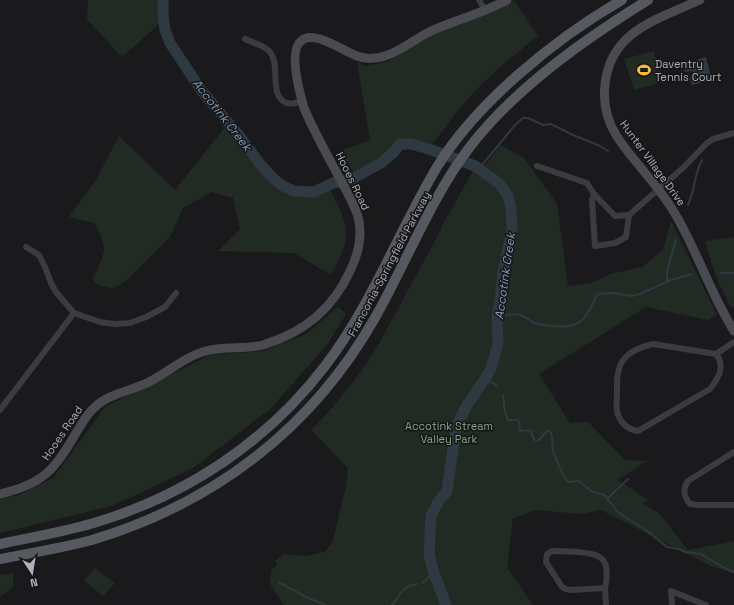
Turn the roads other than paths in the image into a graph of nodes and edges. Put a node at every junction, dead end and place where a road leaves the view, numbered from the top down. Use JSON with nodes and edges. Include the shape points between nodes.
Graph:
{"nodes":[{"id":1,"x":479,"y":0,"type":"edge"},
{"id":2,"x":507,"y":0,"type":"edge"},
{"id":3,"x":615,"y":0,"type":"edge"},
{"id":4,"x":622,"y":0,"type":"edge"},
{"id":5,"x":648,"y":0,"type":"edge"},
{"id":6,"x":700,"y":0,"type":"edge"},
{"id":7,"x":485,"y":10,"type":"junction"},
{"id":8,"x":599,"y":13,"type":"junction"},
{"id":9,"x":245,"y":39,"type":"dead end"},
{"id":10,"x":302,"y":101,"type":"junction"},
{"id":11,"x":734,"y":133,"type":"edge"},
{"id":12,"x":538,"y":166,"type":"dead end"},
{"id":13,"x":658,"y":189,"type":"junction"},
{"id":14,"x":594,"y":194,"type":"junction"},
{"id":15,"x":629,"y":215,"type":"junction"},
{"id":16,"x":26,"y":247,"type":"dead end"},
{"id":17,"x":176,"y":293,"type":"dead end"},
{"id":18,"x":74,"y":312,"type":"junction"},
{"id":19,"x":734,"y":331,"type":"edge"},
{"id":20,"x":734,"y":342,"type":"edge"},
{"id":21,"x":716,"y":354,"type":"junction"},
{"id":22,"x":0,"y":410,"type":"edge"},
{"id":23,"x":734,"y":452,"type":"edge"},
{"id":24,"x":0,"y":494,"type":"edge"},
{"id":25,"x":734,"y":505,"type":"edge"},
{"id":26,"x":0,"y":544,"type":"edge"},
{"id":27,"x":0,"y":559,"type":"edge"},
{"id":28,"x":605,"y":588,"type":"junction"},
{"id":29,"x":606,"y":605,"type":"edge"},
{"id":30,"x":672,"y":605,"type":"edge"},
{"id":31,"x":706,"y":605,"type":"edge"}],
"edges":[{"from":1,"to":7,"type":"street"},
{"from":2,"to":7,"type":"street","name":"Hooes Road"},
{"from":3,"to":8,"type":"main road"},
{"from":4,"to":8,"type":"main road","name":"Franconia-Springfield Parkway"},
{"from":5,"to":27,"type":"main road","name":"Franconia-Springfield Parkway","via":[[559,61],[508,105],[479,136],[456,166],[440,193],[376,316],[352,355],[310,408],[265,450],[205,492],[154,518],[90,540]]},
{"from":6,"to":13,"type":"street","name":"Hunter Village Drive","via":[[645,25],[632,34],[614,55],[605,79],[604,100],[611,125],[629,153]]},
{"from":7,"to":10,"type":"street","name":"Hooes Road","via":[[432,31],[378,58],[358,56],[316,38],[303,39],[295,52]]},
{"from":8,"to":26,"type":"main road","name":"Franconia-Springfield Parkway","via":[[527,68],[467,127],[441,161],[367,302],[344,340],[303,393],[280,417],[237,453],[181,488],[150,503],[82,527]]},
{"from":9,"to":10,"type":"street","via":[[265,48],[273,56],[276,89],[281,99],[286,103]]},
{"from":10,"to":24,"type":"street","name":"Hooes Road","via":[[350,198],[360,227],[357,255],[337,295],[313,320],[289,335],[262,345],[200,352],[148,383],[108,398],[88,414],[58,462],[47,474],[29,485]]},
{"from":11,"to":13,"type":"street","via":[[713,138]]},
{"from":12,"to":14,"type":"street","via":[[587,183]]},
{"from":13,"to":15,"type":"street"},
{"from":13,"to":19,"type":"street","name":"Hunter Village Drive","via":[[684,229],[719,305]]},
{"from":14,"to":15,"type":"street","via":[[615,216]]},
{"from":14,"to":15,"type":"street","via":[[592,200],[595,246],[615,243],[626,237]]},
{"from":16,"to":18,"type":"street","via":[[39,255],[56,292]]},
{"from":17,"to":18,"type":"street","via":[[165,307],[130,323],[100,322]]},
{"from":18,"to":22,"type":"street"},
{"from":20,"to":21,"type":"street"},
{"from":21,"to":21,"type":"street","via":[[653,344],[627,356],[619,367],[617,378],[617,411],[620,419],[631,430],[638,431],[710,389],[718,380],[720,372],[720,358]]},
{"from":23,"to":25,"type":"street","via":[[688,481],[684,494],[690,504]]},
{"from":28,"to":28,"type":"street","via":[[566,589],[546,562],[548,554],[556,551],[601,558],[606,567]]},
{"from":28,"to":29,"type":"street"},
{"from":30,"to":31,"type":"street","via":[[671,591]]}]}
